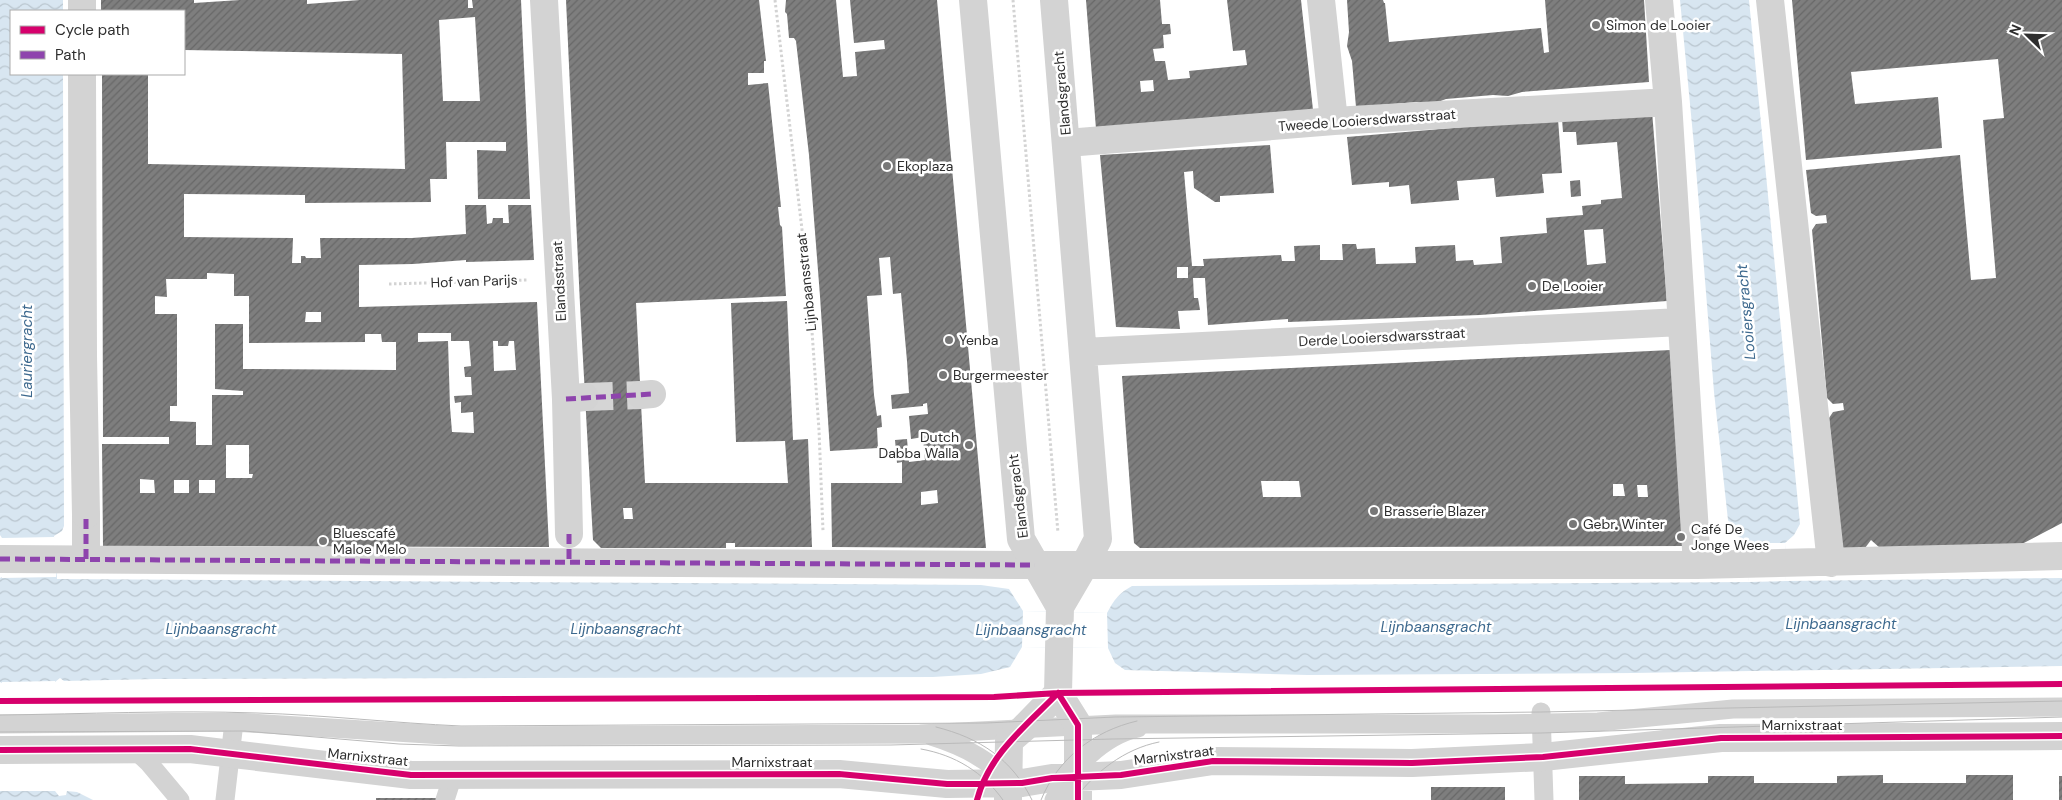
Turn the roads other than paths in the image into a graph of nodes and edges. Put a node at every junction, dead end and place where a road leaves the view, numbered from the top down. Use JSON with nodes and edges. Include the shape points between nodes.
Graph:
{"nodes":[{"id":1,"x":544,"y":0,"type":"edge"},
{"id":2,"x":973,"y":0,"type":"edge"},
{"id":3,"x":1054,"y":0,"type":"edge"},
{"id":4,"x":1321,"y":0,"type":"edge"},
{"id":5,"x":1660,"y":0,"type":"edge"},
{"id":6,"x":1770,"y":0,"type":"edge"},
{"id":7,"x":82,"y":75,"type":"edge"},
{"id":8,"x":1668,"y":102,"type":"junction"},
{"id":9,"x":1334,"y":122,"type":"junction"},
{"id":10,"x":1067,"y":143,"type":"junction"},
{"id":11,"x":1681,"y":322,"type":"junction"},
{"id":12,"x":1083,"y":352,"type":"junction"},
{"id":13,"x":2062,"y":556,"type":"edge"},
{"id":14,"x":1,"y":559,"type":"edge"},
{"id":15,"x":86,"y":559,"type":"junction"},
{"id":16,"x":569,"y":562,"type":"junction"},
{"id":17,"x":1819,"y":563,"type":"junction"},
{"id":18,"x":1697,"y":565,"type":"junction"},
{"id":19,"x":1060,"y":566,"type":"junction"},
{"id":20,"x":1060,"y":607,"type":"junction"},
{"id":21,"x":1058,"y":693,"type":"junction"},
{"id":22,"x":2062,"y":707,"type":"edge"},
{"id":23,"x":1542,"y":718,"type":"junction"},
{"id":24,"x":234,"y":722,"type":"junction"},
{"id":25,"x":1078,"y":725,"type":"junction"},
{"id":26,"x":1152,"y":725,"type":"junction"},
{"id":27,"x":1024,"y":728,"type":"junction"},
{"id":28,"x":920,"y":734,"type":"junction"},
{"id":29,"x":55,"y":736,"type":"junction"},
{"id":30,"x":2062,"y":736,"type":"edge"},
{"id":31,"x":1,"y":737,"type":"edge"},
{"id":32,"x":133,"y":748,"type":"junction"},
{"id":33,"x":232,"y":753,"type":"junction"},
{"id":34,"x":1543,"y":757,"type":"junction"},
{"id":35,"x":1071,"y":784,"type":"edge"},
{"id":36,"x":449,"y":787,"type":"edge"},
{"id":37,"x":1012,"y":794,"type":"edge"},
{"id":38,"x":180,"y":800,"type":"edge"},
{"id":39,"x":225,"y":800,"type":"edge"},
{"id":40,"x":1544,"y":800,"type":"edge"}],
"edges":[{"from":1,"to":16,"type":"street","name":"Elandsstraat","via":[[559,279],[576,398]]},
{"from":2,"to":19,"type":"street","name":"Elandsgracht","via":[[1021,539]]},
{"from":3,"to":10,"type":"street","name":"Elandsgracht"},
{"from":4,"to":9,"type":"street"},
{"from":5,"to":8,"type":"street"},
{"from":6,"to":17,"type":"street"},
{"from":7,"to":15,"type":"street"},
{"from":8,"to":9,"type":"street","name":"Tweede Looiersdwarsstraat"},
{"from":8,"to":11,"type":"street"},
{"from":9,"to":10,"type":"street","name":"Tweede Looiersdwarsstraat"},
{"from":10,"to":12,"type":"street","name":"Elandsgracht"},
{"from":11,"to":12,"type":"street","name":"Derde Looiersdwarsstraat"},
{"from":11,"to":18,"type":"street"},
{"from":12,"to":19,"type":"street","name":"Elandsgracht","via":[[1098,539]]},
{"from":13,"to":17,"type":"street"},
{"from":14,"to":15,"type":"street"},
{"from":15,"to":16,"type":"street"},
{"from":16,"to":19,"type":"street"},
{"from":17,"to":18,"type":"street"},
{"from":18,"to":19,"type":"street"},
{"from":19,"to":20,"type":"street","name":"Elandsgracht"},
{"from":19,"to":20,"type":"street","name":"Elandsgracht"},
{"from":20,"to":21,"type":"street"},
{"from":21,"to":25,"type":"street"},
{"from":21,"to":27,"type":"street"},
{"from":22,"to":23,"type":"lane","name":"Marnixstraat","via":[[1733,709],[1598,722]]},
{"from":23,"to":26,"type":"lane","name":"Marnixstraat"},
{"from":23,"to":34,"type":"lane"},
{"from":24,"to":28,"type":"lane","name":"Marnixstraat","via":[[460,736]]},
{"from":24,"to":29,"type":"lane","name":"Marnixstraat"},
{"from":24,"to":33,"type":"lane"},
{"from":25,"to":26,"type":"lane","name":"Marnixstraat"},
{"from":25,"to":27,"type":"lane","name":"Marnixstraat"},
{"from":25,"to":35,"type":"street"},
{"from":26,"to":35,"type":"lane","via":[[1117,735]]},
{"from":27,"to":28,"type":"lane","name":"Marnixstraat"},
{"from":27,"to":37,"type":"street","via":[[1008,742]]},
{"from":28,"to":37,"type":"lane","via":[[952,743],[992,765]]},
{"from":29,"to":31,"type":"street","name":"Marnixstraat"},
{"from":29,"to":32,"type":"street","name":"Marnixstraat"},
{"from":30,"to":34,"type":"street","name":"Marnixstraat","via":[[1721,738]]},
{"from":32,"to":33,"type":"street","name":"Marnixstraat","via":[[184,748]]},
{"from":32,"to":38,"type":"lane"},
{"from":33,"to":36,"type":"street","name":"Marnixstraat","via":[[402,774]]},
{"from":33,"to":39,"type":"lane"},
{"from":34,"to":35,"type":"street","name":"Marnixstraat","via":[[1412,763],[1213,762]]},
{"from":34,"to":40,"type":"lane"},
{"from":35,"to":37,"type":"street","name":"Marnixstraat","via":[[1022,783]]},
{"from":36,"to":37,"type":"street","name":"Marnixstraat","via":[[839,774]]}]}
